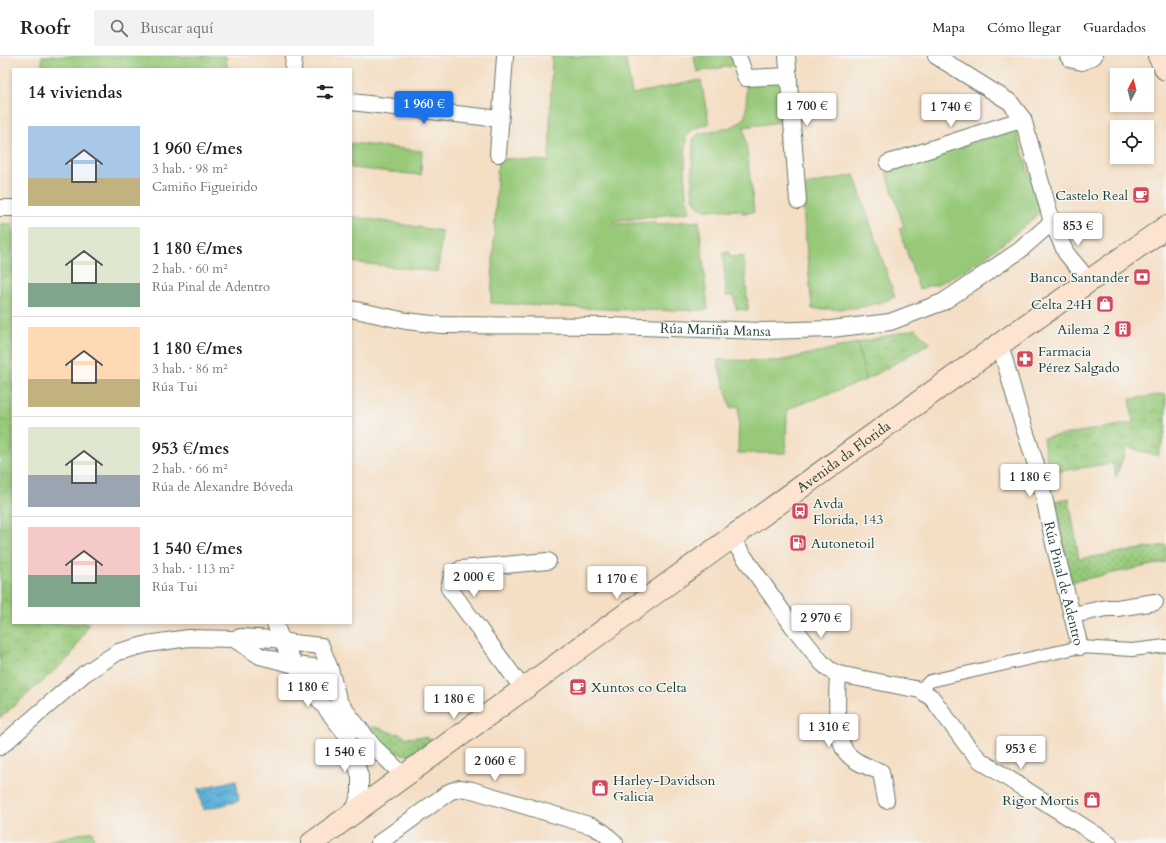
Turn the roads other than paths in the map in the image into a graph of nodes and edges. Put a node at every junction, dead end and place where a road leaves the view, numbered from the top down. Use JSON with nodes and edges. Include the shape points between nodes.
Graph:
{"nodes":[{"id":1,"x":294,"y":56,"type":"edge"},
{"id":2,"x":505,"y":56,"type":"edge"},
{"id":3,"x":738,"y":56,"type":"edge"},
{"id":4,"x":787,"y":56,"type":"edge"},
{"id":5,"x":936,"y":56,"type":"edge"},
{"id":6,"x":1068,"y":56,"type":"edge"},
{"id":7,"x":1094,"y":56,"type":"edge"},
{"id":8,"x":1159,"y":56,"type":"edge"},
{"id":9,"x":293,"y":68,"type":"edge"},
{"id":10,"x":1166,"y":69,"type":"edge"},
{"id":11,"x":789,"y":76,"type":"junction"},
{"id":12,"x":352,"y":102,"type":"edge"},
{"id":13,"x":500,"y":119,"type":"junction"},
{"id":14,"x":1023,"y":119,"type":"junction"},
{"id":15,"x":498,"y":154,"type":"dead end"},
{"id":16,"x":888,"y":163,"type":"dead end"},
{"id":17,"x":798,"y":201,"type":"dead end"},
{"id":18,"x":0,"y":208,"type":"edge"},
{"id":19,"x":12,"y":208,"type":"edge"},
{"id":20,"x":1052,"y":222,"type":"junction"},
{"id":21,"x":1166,"y":227,"type":"edge"},
{"id":22,"x":1089,"y":281,"type":"junction"},
{"id":23,"x":352,"y":309,"type":"edge"},
{"id":24,"x":1000,"y":344,"type":"junction"},
{"id":25,"x":731,"y":538,"type":"junction"},
{"id":26,"x":548,"y":560,"type":"dead end"},
{"id":27,"x":1155,"y":602,"type":"dead end"},
{"id":28,"x":1072,"y":615,"type":"junction"},
{"id":29,"x":249,"y":624,"type":"edge"},
{"id":30,"x":275,"y":624,"type":"edge"},
{"id":31,"x":238,"y":638,"type":"junction"},
{"id":32,"x":282,"y":642,"type":"junction"},
{"id":33,"x":1166,"y":646,"type":"edge"},
{"id":34,"x":1080,"y":647,"type":"junction"},
{"id":35,"x":295,"y":665,"type":"junction"},
{"id":36,"x":330,"y":669,"type":"junction"},
{"id":37,"x":838,"y":674,"type":"junction"},
{"id":38,"x":523,"y":689,"type":"junction"},
{"id":39,"x":920,"y":690,"type":"junction"},
{"id":40,"x":346,"y":734,"type":"junction"},
{"id":41,"x":373,"y":746,"type":"junction"},
{"id":42,"x":0,"y":747,"type":"edge"},
{"id":43,"x":404,"y":777,"type":"junction"},
{"id":44,"x":886,"y":800,"type":"dead end"},
{"id":45,"x":353,"y":814,"type":"junction"},
{"id":46,"x":312,"y":843,"type":"edge"},
{"id":47,"x":379,"y":843,"type":"edge"},
{"id":48,"x":615,"y":843,"type":"edge"},
{"id":49,"x":1109,"y":843,"type":"edge"}],
"edges":[{"from":1,"to":9,"type":"street"},
{"from":2,"to":13,"type":"street"},
{"from":3,"to":11,"type":"street","via":[[746,78]]},
{"from":4,"to":11,"type":"street"},
{"from":5,"to":14,"type":"street","via":[[1010,102]]},
{"from":6,"to":7,"type":"street","via":[[1082,62]]},
{"from":8,"to":10,"type":"main road"},
{"from":11,"to":17,"type":"street"},
{"from":12,"to":13,"type":"street"},
{"from":13,"to":15,"type":"street"},
{"from":14,"to":16,"type":"street"},
{"from":14,"to":20,"type":"street"},
{"from":18,"to":19,"type":"street"},
{"from":20,"to":22,"type":"street","via":[[1066,253]]},
{"from":20,"to":23,"type":"street","name":"Rúa Mariña Mansa","via":[[1019,251],[944,302],[890,322],[831,329],[765,331],[608,326],[441,325],[406,321]]},
{"from":21,"to":22,"type":"main road","name":"Avenida da Florida"},
{"from":22,"to":24,"type":"main road","name":"Avenida da Florida"},
{"from":24,"to":25,"type":"main road","name":"Avenida da Florida"},
{"from":24,"to":28,"type":"street","name":"Rúa Pinal de Adentro","via":[[1039,474]]},
{"from":25,"to":37,"type":"street","via":[[792,625],[822,663]]},
{"from":25,"to":38,"type":"main road","name":"Avenida da Florida"},
{"from":26,"to":38,"type":"street","via":[[461,569],[452,576],[449,588]]},
{"from":27,"to":28,"type":"street"},
{"from":28,"to":34,"type":"street","name":"Rúa Pinal de Adentro"},
{"from":29,"to":31,"type":"street"},
{"from":30,"to":32,"type":"street"},
{"from":31,"to":32,"type":"street","via":[[273,639]]},
{"from":31,"to":35,"type":"street","via":[[260,656]]},
{"from":31,"to":42,"type":"street","via":[[188,638],[118,652],[84,674]]},
{"from":32,"to":35,"type":"street"},
{"from":32,"to":36,"type":"street","via":[[321,646]]},
{"from":33,"to":34,"type":"street","name":"Rúa Pinal de Adentro","via":[[1132,650]]},
{"from":34,"to":39,"type":"street","via":[[930,681]]},
{"from":35,"to":36,"type":"street"},
{"from":35,"to":40,"type":"street"},
{"from":36,"to":41,"type":"street","via":[[339,702]]},
{"from":37,"to":39,"type":"street"},
{"from":37,"to":44,"type":"street","via":[[840,736],[844,750],[854,759],[881,772]]},
{"from":38,"to":43,"type":"main road","name":"Avenida da Florida"},
{"from":39,"to":49,"type":"street","via":[[932,698],[968,748],[981,761]]},
{"from":40,"to":41,"type":"street"},
{"from":40,"to":45,"type":"street","via":[[360,776],[360,793]]},
{"from":41,"to":43,"type":"street"},
{"from":43,"to":45,"type":"main road","name":"Avenida da Florida"},
{"from":45,"to":46,"type":"main road","name":"Avenida da Florida"},
{"from":47,"to":48,"type":"street","via":[[449,792],[460,788],[592,826]]}]}
